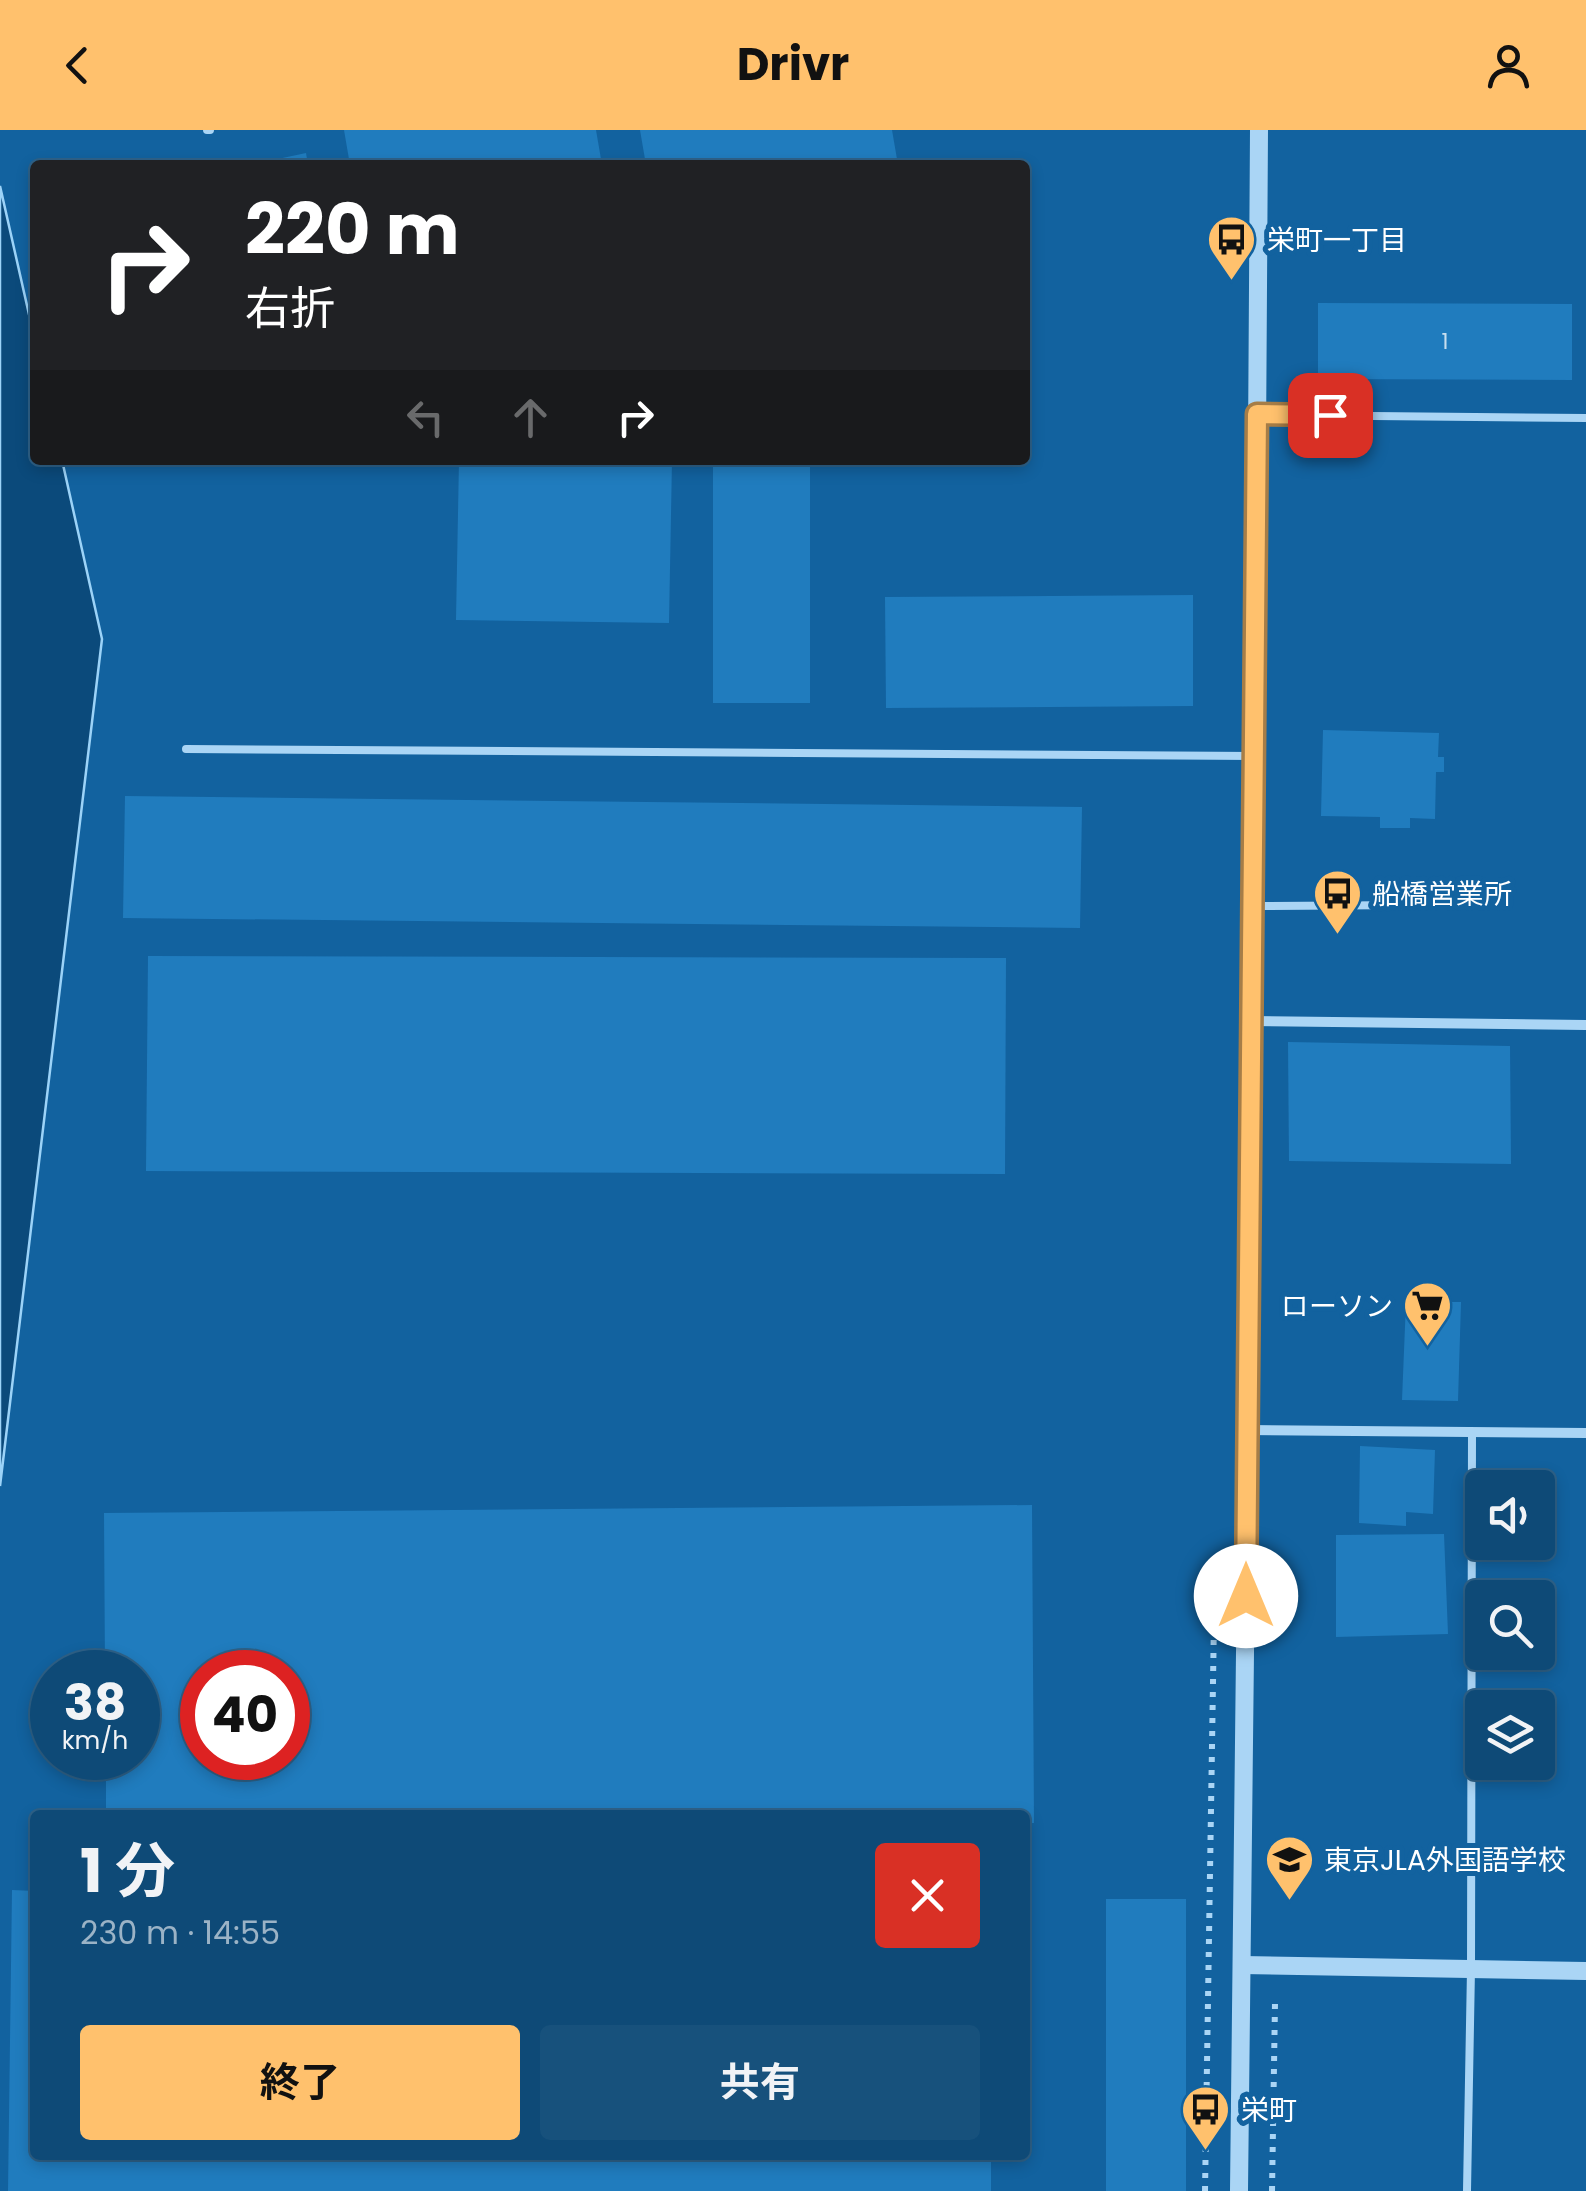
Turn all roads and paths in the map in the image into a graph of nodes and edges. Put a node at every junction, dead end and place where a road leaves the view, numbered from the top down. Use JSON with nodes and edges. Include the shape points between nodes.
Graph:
{"nodes":[{"id":1,"x":1259,"y":130,"type":"edge"},
{"id":2,"x":1257,"y":414,"type":"junction"},
{"id":3,"x":1586,"y":418,"type":"edge"},
{"id":4,"x":186,"y":748,"type":"dead end"},
{"id":5,"x":1255,"y":756,"type":"junction"},
{"id":6,"x":1413,"y":905,"type":"dead end"},
{"id":7,"x":1253,"y":906,"type":"junction"},
{"id":8,"x":1251,"y":1021,"type":"junction"},
{"id":9,"x":1586,"y":1025,"type":"edge"},
{"id":10,"x":1247,"y":1430,"type":"junction"},
{"id":11,"x":1472,"y":1432,"type":"junction"},
{"id":12,"x":1586,"y":1433,"type":"edge"},
{"id":13,"x":1215,"y":1555,"type":"dead end"},
{"id":14,"x":1242,"y":1965,"type":"junction"},
{"id":15,"x":1471,"y":1969,"type":"junction"},
{"id":16,"x":1586,"y":1971,"type":"edge"},
{"id":17,"x":1275,"y":2002,"type":"dead end"},
{"id":18,"x":1205,"y":2191,"type":"edge"},
{"id":19,"x":1239,"y":2191,"type":"edge"},
{"id":20,"x":1272,"y":2191,"type":"edge"},
{"id":21,"x":1467,"y":2191,"type":"edge"}],
"edges":[{"from":1,"to":2,"type":"street"},
{"from":2,"to":3,"type":"lane"},
{"from":2,"to":5,"type":"street"},
{"from":4,"to":5,"type":"lane"},
{"from":5,"to":7,"type":"street"},
{"from":6,"to":7,"type":"lane"},
{"from":7,"to":8,"type":"street"},
{"from":8,"to":9,"type":"street"},
{"from":8,"to":10,"type":"street"},
{"from":10,"to":11,"type":"street"},
{"from":10,"to":14,"type":"street"},
{"from":11,"to":12,"type":"street"},
{"from":11,"to":15,"type":"lane"},
{"from":13,"to":18,"type":"path"},
{"from":14,"to":15,"type":"street"},
{"from":14,"to":19,"type":"street"},
{"from":15,"to":16,"type":"street"},
{"from":15,"to":21,"type":"lane"},
{"from":17,"to":20,"type":"path"}]}
